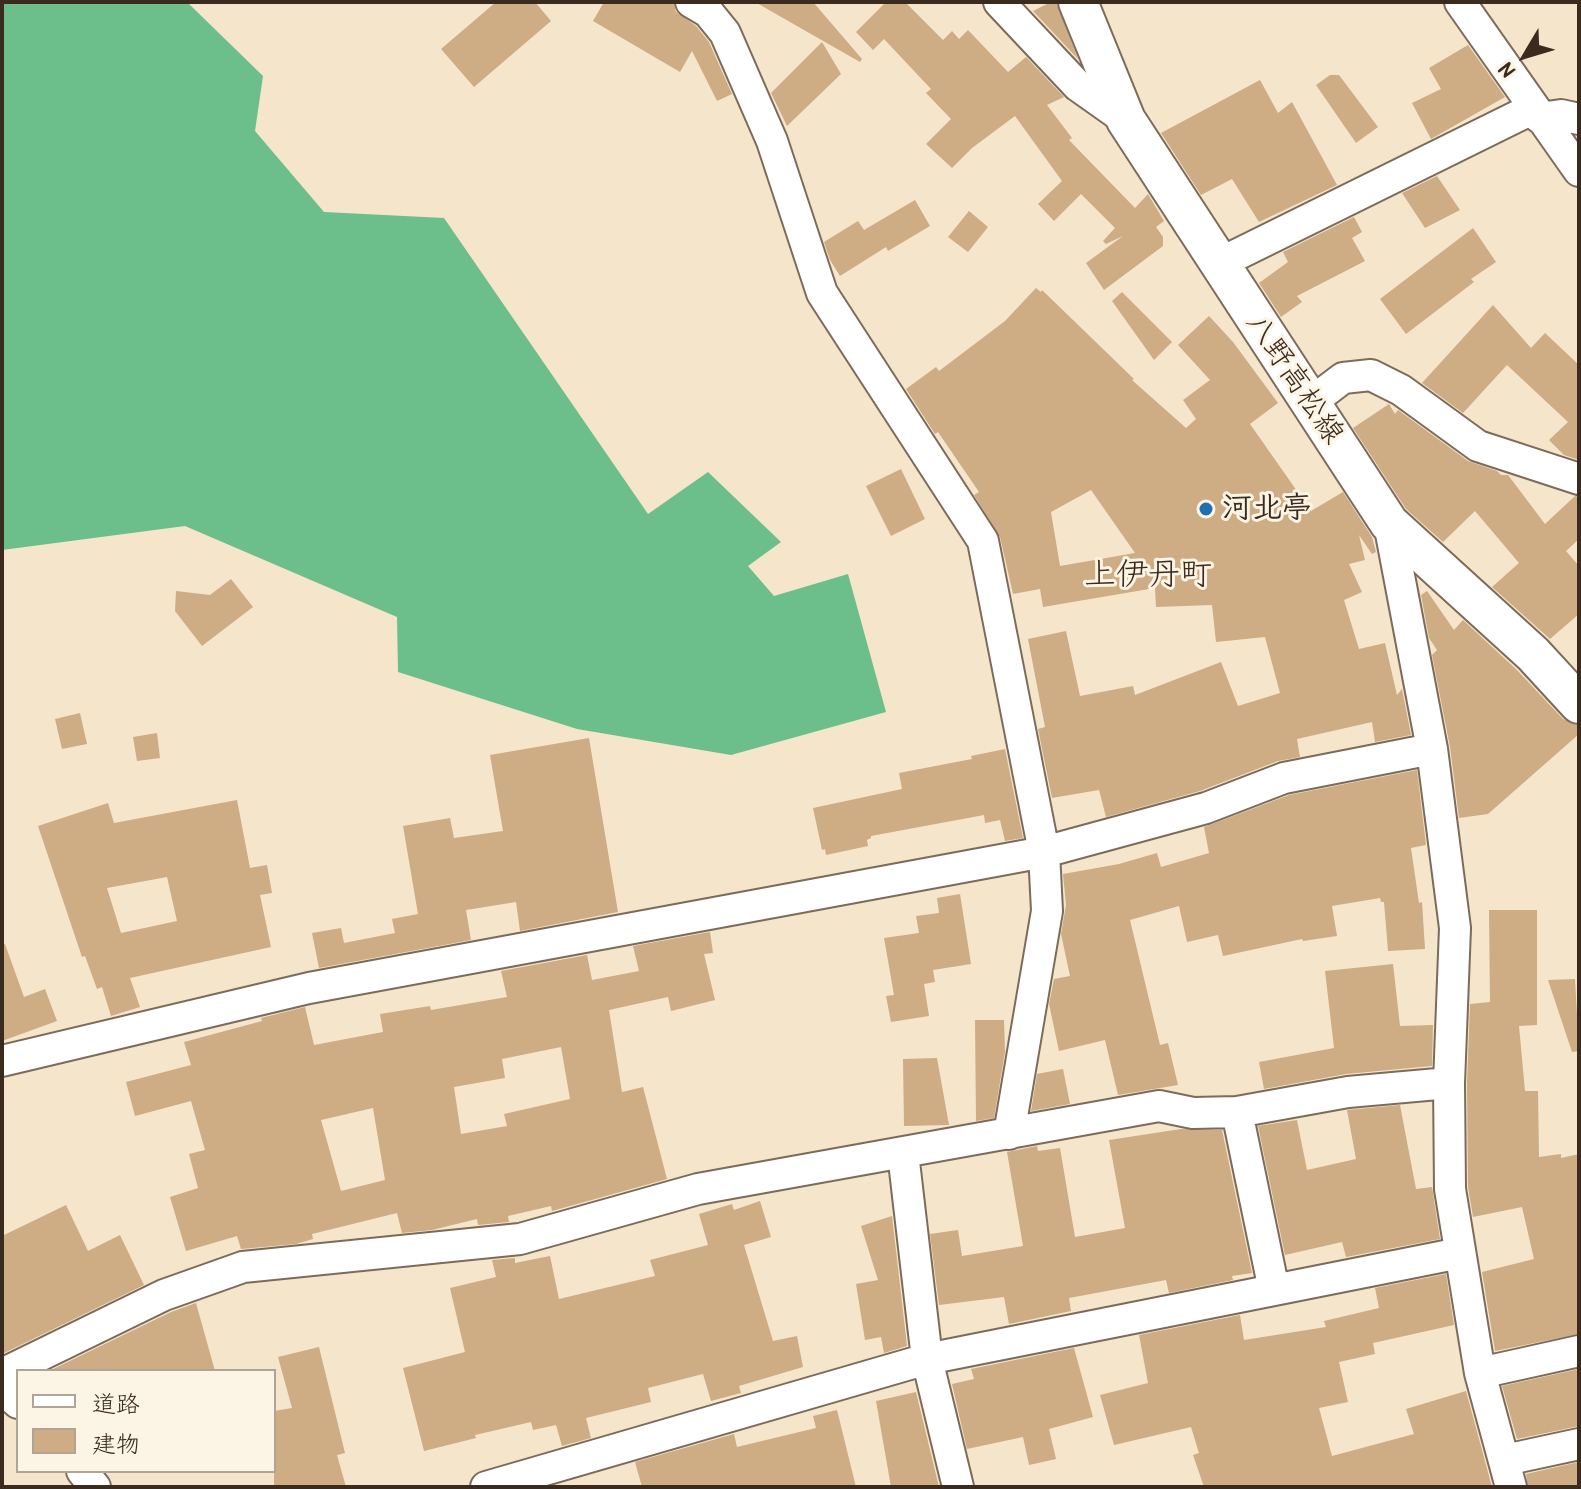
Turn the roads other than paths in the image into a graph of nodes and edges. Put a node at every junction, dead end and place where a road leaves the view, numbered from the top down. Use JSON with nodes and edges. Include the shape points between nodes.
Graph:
{"nodes":[{"id":1,"x":691,"y":2,"type":"edge"},
{"id":2,"x":999,"y":2,"type":"edge"},
{"id":3,"x":1078,"y":2,"type":"edge"},
{"id":4,"x":1460,"y":2,"type":"edge"},
{"id":5,"x":1540,"y":118,"type":"junction"},
{"id":6,"x":1579,"y":119,"type":"edge"},
{"id":7,"x":1126,"y":120,"type":"junction"},
{"id":8,"x":1579,"y":171,"type":"edge"},
{"id":9,"x":1218,"y":264,"type":"junction"},
{"id":10,"x":1310,"y":403,"type":"junction"},
{"id":11,"x":1579,"y":479,"type":"edge"},
{"id":12,"x":1389,"y":523,"type":"junction"},
{"id":13,"x":1579,"y":704,"type":"edge"},
{"id":14,"x":1432,"y":749,"type":"junction"},
{"id":15,"x":1044,"y":852,"type":"junction"},
{"id":16,"x":2,"y":1061,"type":"edge"},
{"id":17,"x":1449,"y":1083,"type":"junction"},
{"id":18,"x":1237,"y":1112,"type":"junction"},
{"id":19,"x":1009,"y":1134,"type":"junction"},
{"id":20,"x":903,"y":1153,"type":"junction"},
{"id":21,"x":1460,"y":1253,"type":"junction"},
{"id":22,"x":1274,"y":1290,"type":"junction"},
{"id":23,"x":1579,"y":1351,"type":"edge"},
{"id":24,"x":927,"y":1359,"type":"junction"},
{"id":25,"x":1480,"y":1373,"type":"junction"},
{"id":26,"x":2,"y":1374,"type":"edge"},
{"id":27,"x":1579,"y":1444,"type":"edge"},
{"id":28,"x":1508,"y":1473,"type":"edge"},
{"id":29,"x":486,"y":1487,"type":"edge"},
{"id":30,"x":958,"y":1487,"type":"edge"}],
"edges":[{"from":1,"to":15,"type":"street","via":[[708,12],[725,33],[772,141],[822,293],[983,541]]},
{"from":2,"to":7,"type":"street","via":[[1078,86]]},
{"from":3,"to":7,"type":"main road","name":"八野高松線"},
{"from":4,"to":5,"type":"street"},
{"from":5,"to":6,"type":"street"},
{"from":5,"to":8,"type":"street"},
{"from":5,"to":9,"type":"street","via":[[1530,110]]},
{"from":7,"to":9,"type":"main road","name":"八野高松線"},
{"from":9,"to":10,"type":"main road","name":"八野高松線"},
{"from":10,"to":11,"type":"street","via":[[1343,378],[1371,375],[1401,390],[1478,446]]},
{"from":10,"to":12,"type":"main road","name":"八野高松線"},
{"from":12,"to":13,"type":"main road","name":"八野高松線","via":[[1533,654]]},
{"from":12,"to":14,"type":"street"},
{"from":14,"to":15,"type":"street","via":[[1284,778],[1206,808]]},
{"from":14,"to":17,"type":"street","via":[[1455,928]]},
{"from":15,"to":16,"type":"street","via":[[309,988]]},
{"from":15,"to":19,"type":"street","via":[[1047,911]]},
{"from":17,"to":18,"type":"street","via":[[1348,1092]]},
{"from":17,"to":21,"type":"street","via":[[1450,1189]]},
{"from":18,"to":19,"type":"street","via":[[1193,1113],[1159,1106]]},
{"from":18,"to":22,"type":"street"},
{"from":19,"to":20,"type":"street"},
{"from":20,"to":24,"type":"street"},
{"from":20,"to":26,"type":"street","via":[[698,1189],[520,1239],[243,1267],[164,1295]]},
{"from":21,"to":22,"type":"street"},
{"from":21,"to":25,"type":"street"},
{"from":22,"to":24,"type":"street"},
{"from":23,"to":25,"type":"street"},
{"from":24,"to":29,"type":"street"},
{"from":24,"to":30,"type":"street"},
{"from":25,"to":28,"type":"street"},
{"from":27,"to":28,"type":"street"}]}
